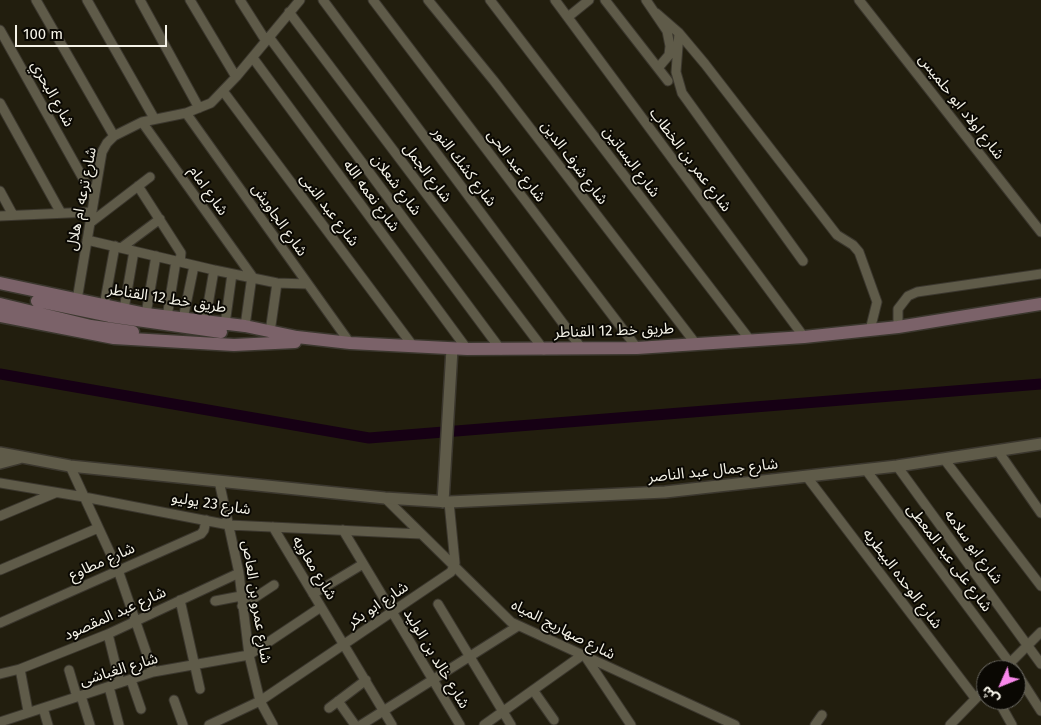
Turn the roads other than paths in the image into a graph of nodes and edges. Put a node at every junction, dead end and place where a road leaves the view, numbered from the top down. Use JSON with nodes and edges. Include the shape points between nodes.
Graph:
{"nodes":[{"id":1,"x":36,"y":0,"type":"edge"},
{"id":2,"x":87,"y":0,"type":"edge"},
{"id":3,"x":140,"y":0,"type":"edge"},
{"id":4,"x":190,"y":0,"type":"edge"},
{"id":5,"x":240,"y":0,"type":"edge"},
{"id":6,"x":324,"y":0,"type":"edge"},
{"id":7,"x":373,"y":0,"type":"edge"},
{"id":8,"x":428,"y":0,"type":"edge"},
{"id":9,"x":490,"y":0,"type":"edge"},
{"id":10,"x":555,"y":0,"type":"edge"},
{"id":11,"x":589,"y":0,"type":"edge"},
{"id":12,"x":605,"y":0,"type":"edge"},
{"id":13,"x":646,"y":0,"type":"edge"},
{"id":14,"x":859,"y":0,"type":"edge"},
{"id":15,"x":297,"y":1,"type":"edge"},
{"id":16,"x":289,"y":12,"type":"junction"},
{"id":17,"x":656,"y":13,"type":"junction"},
{"id":18,"x":568,"y":17,"type":"junction"},
{"id":19,"x":0,"y":30,"type":"edge"},
{"id":20,"x":679,"y":33,"type":"junction"},
{"id":21,"x":267,"y":39,"type":"junction"},
{"id":22,"x":252,"y":58,"type":"junction"},
{"id":23,"x":658,"y":68,"type":"junction"},
{"id":24,"x":236,"y":77,"type":"junction"},
{"id":25,"x":668,"y":81,"type":"dead end"},
{"id":26,"x":223,"y":92,"type":"junction"},
{"id":27,"x":0,"y":103,"type":"edge"},
{"id":28,"x":199,"y":108,"type":"junction"},
{"id":29,"x":186,"y":113,"type":"junction"},
{"id":30,"x":154,"y":118,"type":"junction"},
{"id":31,"x":142,"y":122,"type":"junction"},
{"id":32,"x":114,"y":136,"type":"junction"},
{"id":33,"x":150,"y":177,"type":"dead end"},
{"id":34,"x":138,"y":186,"type":"junction"},
{"id":35,"x":0,"y":191,"type":"edge"},
{"id":36,"x":94,"y":198,"type":"junction"},
{"id":37,"x":91,"y":212,"type":"junction"},
{"id":38,"x":60,"y":213,"type":"junction"},
{"id":39,"x":13,"y":215,"type":"junction"},
{"id":40,"x":0,"y":216,"type":"edge"},
{"id":41,"x":160,"y":219,"type":"junction"},
{"id":42,"x":90,"y":223,"type":"junction"},
{"id":43,"x":1041,"y":232,"type":"edge"},
{"id":44,"x":87,"y":240,"type":"junction"},
{"id":45,"x":118,"y":247,"type":"junction"},
{"id":46,"x":134,"y":251,"type":"junction"},
{"id":47,"x":156,"y":256,"type":"junction"},
{"id":48,"x":803,"y":261,"type":"dead end"},
{"id":49,"x":178,"y":262,"type":"junction"},
{"id":50,"x":194,"y":266,"type":"junction"},
{"id":51,"x":214,"y":270,"type":"junction"},
{"id":52,"x":232,"y":274,"type":"junction"},
{"id":53,"x":1041,"y":274,"type":"edge"},
{"id":54,"x":252,"y":276,"type":"junction"},
{"id":55,"x":0,"y":283,"type":"edge"},
{"id":56,"x":277,"y":283,"type":"junction"},
{"id":57,"x":307,"y":284,"type":"junction"},
{"id":58,"x":0,"y":292,"type":"edge"},
{"id":59,"x":77,"y":300,"type":"junction"},
{"id":60,"x":0,"y":304,"type":"edge"},
{"id":61,"x":1041,"y":304,"type":"edge"},
{"id":62,"x":104,"y":306,"type":"junction"},
{"id":63,"x":124,"y":309,"type":"junction"},
{"id":64,"x":146,"y":314,"type":"junction"},
{"id":65,"x":0,"y":316,"type":"edge"},
{"id":66,"x":167,"y":317,"type":"junction"},
{"id":67,"x":184,"y":319,"type":"junction"},
{"id":68,"x":204,"y":322,"type":"junction"},
{"id":69,"x":225,"y":324,"type":"junction"},
{"id":70,"x":245,"y":326,"type":"junction"},
{"id":71,"x":898,"y":327,"type":"junction"},
{"id":72,"x":870,"y":330,"type":"junction"},
{"id":73,"x":277,"y":336,"type":"junction"},
{"id":74,"x":804,"y":337,"type":"junction"},
{"id":75,"x":750,"y":340,"type":"junction"},
{"id":76,"x":350,"y":343,"type":"junction"},
{"id":77,"x":696,"y":344,"type":"junction"},
{"id":78,"x":413,"y":346,"type":"junction"},
{"id":79,"x":637,"y":348,"type":"junction"},
{"id":80,"x":452,"y":349,"type":"junction"},
{"id":81,"x":467,"y":349,"type":"junction"},
{"id":82,"x":501,"y":350,"type":"junction"},
{"id":83,"x":544,"y":350,"type":"junction"},
{"id":84,"x":582,"y":350,"type":"junction"},
{"id":85,"x":1040,"y":445,"type":"edge"},
{"id":86,"x":998,"y":451,"type":"junction"},
{"id":87,"x":0,"y":453,"type":"edge"},
{"id":88,"x":21,"y":457,"type":"junction"},
{"id":89,"x":944,"y":459,"type":"junction"},
{"id":90,"x":0,"y":463,"type":"edge"},
{"id":91,"x":70,"y":466,"type":"junction"},
{"id":92,"x":897,"y":466,"type":"junction"},
{"id":93,"x":866,"y":470,"type":"junction"},
{"id":94,"x":807,"y":477,"type":"junction"},
{"id":95,"x":219,"y":481,"type":"junction"},
{"id":96,"x":0,"y":483,"type":"edge"},
{"id":97,"x":56,"y":492,"type":"junction"},
{"id":98,"x":84,"y":496,"type":"junction"},
{"id":99,"x":385,"y":498,"type":"junction"},
{"id":100,"x":446,"y":502,"type":"junction"},
{"id":101,"x":1041,"y":513,"type":"edge"},
{"id":102,"x":0,"y":516,"type":"edge"},
{"id":103,"x":206,"y":520,"type":"junction"},
{"id":104,"x":229,"y":525,"type":"junction"},
{"id":105,"x":274,"y":527,"type":"junction"},
{"id":106,"x":98,"y":528,"type":"junction"},
{"id":107,"x":344,"y":530,"type":"junction"},
{"id":108,"x":420,"y":534,"type":"junction"},
{"id":109,"x":362,"y":564,"type":"junction"},
{"id":110,"x":454,"y":568,"type":"junction"},
{"id":111,"x":0,"y":570,"type":"edge"},
{"id":112,"x":118,"y":570,"type":"junction"},
{"id":113,"x":239,"y":573,"type":"junction"},
{"id":114,"x":274,"y":585,"type":"dead end"},
{"id":115,"x":1041,"y":586,"type":"edge"},
{"id":116,"x":313,"y":594,"type":"junction"},
{"id":117,"x":180,"y":600,"type":"junction"},
{"id":118,"x":215,"y":601,"type":"dead end"},
{"id":119,"x":241,"y":601,"type":"junction"},
{"id":120,"x":438,"y":604,"type":"dead end"},
{"id":121,"x":321,"y":607,"type":"junction"},
{"id":122,"x":392,"y":612,"type":"junction"},
{"id":123,"x":135,"y":620,"type":"junction"},
{"id":124,"x":0,"y":623,"type":"edge"},
{"id":125,"x":518,"y":626,"type":"junction"},
{"id":126,"x":1041,"y":632,"type":"edge"},
{"id":127,"x":108,"y":634,"type":"junction"},
{"id":128,"x":1027,"y":643,"type":"junction"},
{"id":129,"x":343,"y":645,"type":"junction"},
{"id":130,"x":249,"y":655,"type":"junction"},
{"id":131,"x":470,"y":656,"type":"junction"},
{"id":132,"x":584,"y":657,"type":"junction"},
{"id":133,"x":1008,"y":660,"type":"edge"},
{"id":134,"x":1018,"y":660,"type":"edge"},
{"id":135,"x":194,"y":663,"type":"junction"},
{"id":136,"x":1041,"y":664,"type":"edge"},
{"id":137,"x":20,"y":669,"type":"junction"},
{"id":138,"x":69,"y":670,"type":"dead end"},
{"id":139,"x":153,"y":672,"type":"junction"},
{"id":140,"x":0,"y":674,"type":"edge"},
{"id":141,"x":433,"y":679,"type":"junction"},
{"id":142,"x":131,"y":680,"type":"junction"},
{"id":143,"x":366,"y":680,"type":"junction"},
{"id":144,"x":120,"y":683,"type":"junction"},
{"id":145,"x":109,"y":687,"type":"junction"},
{"id":146,"x":1026,"y":687,"type":"edge"},
{"id":147,"x":200,"y":689,"type":"dead end"},
{"id":148,"x":533,"y":690,"type":"junction"},
{"id":149,"x":79,"y":696,"type":"junction"},
{"id":150,"x":975,"y":698,"type":"joint"},
{"id":151,"x":174,"y":700,"type":"dead end"},
{"id":152,"x":260,"y":701,"type":"junction"},
{"id":153,"x":338,"y":702,"type":"junction"},
{"id":154,"x":43,"y":708,"type":"junction"},
{"id":155,"x":330,"y":708,"type":"dead end"},
{"id":156,"x":141,"y":709,"type":"dead end"},
{"id":157,"x":1004,"y":710,"type":"edge"},
{"id":158,"x":383,"y":711,"type":"junction"},
{"id":159,"x":1041,"y":711,"type":"edge"},
{"id":160,"x":28,"y":712,"type":"junction"},
{"id":161,"x":504,"y":712,"type":"junction"},
{"id":162,"x":822,"y":715,"type":"dead end"},
{"id":163,"x":554,"y":720,"type":"dead end"},
{"id":164,"x":0,"y":722,"type":"edge"},
{"id":165,"x":48,"y":725,"type":"edge"},
{"id":166,"x":90,"y":725,"type":"edge"},
{"id":167,"x":119,"y":725,"type":"edge"},
{"id":168,"x":183,"y":725,"type":"edge"},
{"id":169,"x":209,"y":725,"type":"edge"},
{"id":170,"x":273,"y":725,"type":"edge"},
{"id":171,"x":355,"y":725,"type":"edge"},
{"id":172,"x":361,"y":725,"type":"edge"},
{"id":173,"x":392,"y":725,"type":"edge"},
{"id":174,"x":460,"y":725,"type":"edge"},
{"id":175,"x":484,"y":725,"type":"edge"},
{"id":176,"x":511,"y":725,"type":"edge"},
{"id":177,"x":631,"y":725,"type":"edge"},
{"id":178,"x":736,"y":725,"type":"edge"},
{"id":179,"x":815,"y":725,"type":"edge"},
{"id":180,"x":950,"y":725,"type":"edge"},
{"id":181,"x":1012,"y":725,"type":"edge"}],
"edges":[{"from":1,"to":32,"type":"street"},
{"from":2,"to":30,"type":"street"},
{"from":3,"to":28,"type":"street"},
{"from":4,"to":24,"type":"street"},
{"from":5,"to":21,"type":"street","name":"شارع شعلان"},
{"from":6,"to":84,"type":"street","name":"شارع كشك النور"},
{"from":7,"to":79,"type":"street","name":"شارع عبد الحى"},
{"from":8,"to":77,"type":"street","name":"شارع شرف الدين"},
{"from":9,"to":75,"type":"street","name":"شارع البساتين"},
{"from":10,"to":18,"type":"street","name":"شارع عمر بن الخطاب"},
{"from":11,"to":18,"type":"street"},
{"from":12,"to":23,"type":"street"},
{"from":13,"to":17,"type":"street"},
{"from":14,"to":43,"type":"street","name":"شارع اولاد ابو حلميس"},
{"from":15,"to":16,"type":"street","name":"شارع ترعه ام هلال"},
{"from":16,"to":21,"type":"street","name":"شارع ترعه ام هلال"},
{"from":16,"to":83,"type":"street","name":"شارع الجمل"},
{"from":17,"to":20,"type":"street"},
{"from":17,"to":23,"type":"street","via":[[667,31],[670,46],[669,55]]},
{"from":18,"to":74,"type":"street","name":"شارع عمر بن الخطاب"},
{"from":19,"to":36,"type":"street","name":"شارع البحري"},
{"from":20,"to":48,"type":"street","via":[[676,72],[682,93]]},
{"from":20,"to":72,"type":"street","via":[[725,88],[837,236],[859,252],[877,302]]},
{"from":21,"to":22,"type":"street","name":"شارع ترعه ام هلال"},
{"from":21,"to":82,"type":"street","name":"شارع شعلان"},
{"from":22,"to":24,"type":"street","name":"شارع ترعه ام هلال"},
{"from":22,"to":81,"type":"street","name":"شارع نعمه الله"},
{"from":23,"to":25,"type":"street"},
{"from":24,"to":26,"type":"street","name":"شارع ترعه ام هلال"},
{"from":26,"to":28,"type":"street","name":"شارع ترعه ام هلال"},
{"from":26,"to":78,"type":"street","name":"شارع عبد النبى"},
{"from":27,"to":38,"type":"street"},
{"from":28,"to":29,"type":"street","name":"شارع ترعه ام هلال"},
{"from":29,"to":30,"type":"street","name":"شارع ترعه ام هلال"},
{"from":29,"to":57,"type":"street","name":"شارع الجاويش"},
{"from":30,"to":31,"type":"street","name":"شارع ترعه ام هلال"},
{"from":31,"to":32,"type":"street","name":"شارع ترعه ام هلال"},
{"from":31,"to":54,"type":"street","name":"شارع امام"},
{"from":32,"to":36,"type":"street","name":"شارع ترعه ام هلال","via":[[102,152]]},
{"from":33,"to":34,"type":"street"},
{"from":34,"to":41,"type":"street"},
{"from":34,"to":42,"type":"street"},
{"from":35,"to":39,"type":"street"},
{"from":36,"to":37,"type":"street","name":"شارع ترعه ام هلال"},
{"from":37,"to":38,"type":"street"},
{"from":37,"to":42,"type":"street","name":"شارع ترعه ام هلال"},
{"from":38,"to":39,"type":"street"},
{"from":39,"to":40,"type":"street"},
{"from":41,"to":45,"type":"street"},
{"from":41,"to":49,"type":"street","via":[[181,253]]},
{"from":42,"to":44,"type":"street","name":"شارع ترعه ام هلال"},
{"from":44,"to":45,"type":"street"},
{"from":44,"to":59,"type":"street","name":"شارع ترعه ام هلال"},
{"from":45,"to":46,"type":"street"},
{"from":45,"to":62,"type":"street"},
{"from":46,"to":47,"type":"street"},
{"from":46,"to":63,"type":"street"},
{"from":47,"to":49,"type":"street"},
{"from":47,"to":64,"type":"street"},
{"from":49,"to":50,"type":"street"},
{"from":49,"to":66,"type":"street"},
{"from":50,"to":51,"type":"street"},
{"from":50,"to":67,"type":"street"},
{"from":51,"to":52,"type":"street"},
{"from":51,"to":68,"type":"street"},
{"from":52,"to":54,"type":"street"},
{"from":52,"to":69,"type":"street"},
{"from":53,"to":71,"type":"street","via":[[917,292],[908,296],[898,309]]},
{"from":54,"to":56,"type":"street"},
{"from":54,"to":70,"type":"street"},
{"from":55,"to":59,"type":"main road","name":"طريق خط 12 القناطر"},
{"from":56,"to":57,"type":"street"},
{"from":56,"to":73,"type":"street"},
{"from":57,"to":76,"type":"street","name":"شارع الجاويش"},
{"from":58,"to":73,"type":"main road","via":[[86,312],[198,330]]},
{"from":59,"to":62,"type":"main road","name":"طريق خط 12 القناطر"},
{"from":60,"to":73,"type":"main road","via":[[91,326],[156,334]]},
{"from":61,"to":71,"type":"main road","name":"طريق خط 12 القناطر"},
{"from":62,"to":63,"type":"main road","name":"طريق خط 12 القناطر"},
{"from":63,"to":64,"type":"main road","name":"طريق خط 12 القناطر"},
{"from":64,"to":66,"type":"main road","name":"طريق خط 12 القناطر"},
{"from":65,"to":73,"type":"main road","name":"طريق خط 12 القناطر","via":[[114,338],[234,346]]},
{"from":66,"to":67,"type":"main road","name":"طريق خط 12 القناطر"},
{"from":67,"to":68,"type":"main road","name":"طريق خط 12 القناطر"},
{"from":68,"to":69,"type":"main road","name":"طريق خط 12 القناطر"},
{"from":69,"to":70,"type":"main road","name":"طريق خط 12 القناطر"},
{"from":70,"to":73,"type":"main road","name":"طريق خط 12 القناطر"},
{"from":71,"to":72,"type":"main road","name":"طريق خط 12 القناطر"},
{"from":72,"to":74,"type":"main road","name":"طريق خط 12 القناطر"},
{"from":73,"to":76,"type":"main road","name":"طريق خط 12 القناطر"},
{"from":74,"to":75,"type":"main road","name":"طريق خط 12 القناطر"},
{"from":75,"to":77,"type":"main road","name":"طريق خط 12 القناطر"},
{"from":76,"to":78,"type":"main road","name":"طريق خط 12 القناطر"},
{"from":77,"to":79,"type":"main road","name":"طريق خط 12 القناطر"},
{"from":78,"to":80,"type":"main road","name":"طريق خط 12 القناطر"},
{"from":79,"to":84,"type":"main road","name":"طريق خط 12 القناطر"},
{"from":80,"to":81,"type":"main road","name":"طريق خط 12 القناطر"},
{"from":80,"to":100,"type":"street","via":[[444,477]]},
{"from":81,"to":82,"type":"main road","name":"طريق خط 12 القناطر"},
{"from":82,"to":83,"type":"main road","name":"طريق خط 12 القناطر"},
{"from":83,"to":84,"type":"main road","name":"طريق خط 12 القناطر"},
{"from":85,"to":86,"type":"street","name":"شارع جمال عبد الناصر"},
{"from":86,"to":89,"type":"street","name":"شارع جمال عبد الناصر"},
{"from":86,"to":101,"type":"street"},
{"from":87,"to":88,"type":"street","name":"شارع 23 يوليو"},
{"from":88,"to":90,"type":"street"},
{"from":88,"to":91,"type":"street","name":"شارع 23 يوليو"},
{"from":89,"to":92,"type":"street","name":"شارع جمال عبد الناصر"},
{"from":89,"to":115,"type":"street"},
{"from":91,"to":95,"type":"street","name":"شارع 23 يوليو"},
{"from":91,"to":98,"type":"street"},
{"from":92,"to":93,"type":"street","name":"شارع جمال عبد الناصر"},
{"from":92,"to":128,"type":"street","name":"شارع ابو سلامه"},
{"from":93,"to":94,"type":"street","name":"شارع جمال عبد الناصر"},
{"from":93,"to":133,"type":"street","name":"شارع على عبد المعطى"},
{"from":94,"to":100,"type":"street","name":"شارع جمال عبد الناصر","via":[[648,494]]},
{"from":94,"to":150,"type":"street","name":"شارع الوحده البيطريه"},
{"from":95,"to":99,"type":"street","name":"شارع 23 يوليو"},
{"from":95,"to":104,"type":"street","name":"شارع عمرو بن العاص"},
{"from":96,"to":97,"type":"street","name":"شارع 23 يوليو"},
{"from":97,"to":98,"type":"street","name":"شارع 23 يوليو"},
{"from":97,"to":102,"type":"street"},
{"from":98,"to":103,"type":"street","name":"شارع 23 يوليو"},
{"from":98,"to":106,"type":"street"},
{"from":99,"to":100,"type":"street","name":"شارع جمال عبد الناصر"},
{"from":99,"to":108,"type":"street","name":"شارع صهاريج المياه"},
{"from":100,"to":110,"type":"street"},
{"from":103,"to":104,"type":"street","name":"شارع 23 يوليو"},
{"from":103,"to":112,"type":"street","name":"شارع مطاوع","via":[[201,534]]},
{"from":104,"to":105,"type":"street","name":"شارع 23 يوليو"},
{"from":104,"to":113,"type":"street","name":"شارع عمرو بن العاص"},
{"from":105,"to":107,"type":"street","name":"شارع 23 يوليو"},
{"from":105,"to":116,"type":"street","name":"شارع معاويه"},
{"from":106,"to":111,"type":"street"},
{"from":106,"to":112,"type":"street"},
{"from":107,"to":108,"type":"street","name":"شارع 23 يوليو"},
{"from":107,"to":109,"type":"street","name":"شارع خالد بن الوليد"},
{"from":108,"to":110,"type":"street","name":"شارع صهاريج المياه"},
{"from":109,"to":116,"type":"street"},
{"from":109,"to":122,"type":"street","name":"شارع خالد بن الوليد"},
{"from":110,"to":122,"type":"street","name":"شارع ابو بكر"},
{"from":110,"to":125,"type":"street","name":"شارع صهاريج المياه","via":[[502,615]]},
{"from":112,"to":123,"type":"street"},
{"from":112,"to":124,"type":"street","name":"شارع مطاوع"},
{"from":113,"to":117,"type":"street","name":"شارع عبد المقصود"},
{"from":113,"to":119,"type":"street","name":"شارع عمرو بن العاص"},
{"from":114,"to":119,"type":"street"},
{"from":116,"to":121,"type":"street","name":"شارع معاويه"},
{"from":117,"to":123,"type":"street","name":"شارع عبد المقصود"},
{"from":117,"to":135,"type":"street"},
{"from":118,"to":119,"type":"street"},
{"from":119,"to":130,"type":"street","name":"شارع عمرو بن العاص"},
{"from":120,"to":131,"type":"street"},
{"from":121,"to":129,"type":"street","name":"شارع معاويه"},
{"from":121,"to":130,"type":"street"},
{"from":122,"to":129,"type":"street","name":"شارع ابو بكر"},
{"from":122,"to":141,"type":"street","name":"شارع خالد بن الوليد"},
{"from":123,"to":127,"type":"street","name":"شارع عبد المقصود"},
{"from":123,"to":139,"type":"street"},
{"from":125,"to":131,"type":"street"},
{"from":125,"to":132,"type":"street","name":"شارع صهاريج المياه"},
{"from":126,"to":128,"type":"street"},
{"from":127,"to":137,"type":"street","name":"شارع عبد المقصود"},
{"from":127,"to":144,"type":"street"},
{"from":128,"to":134,"type":"street"},
{"from":128,"to":136,"type":"street"},
{"from":129,"to":143,"type":"street","name":"شارع معاويه"},
{"from":129,"to":152,"type":"street","name":"شارع ابو بكر"},
{"from":130,"to":135,"type":"street","name":"شارع الغباشى"},
{"from":130,"to":152,"type":"street","name":"شارع عمرو بن العاص"},
{"from":131,"to":141,"type":"street"},
{"from":131,"to":161,"type":"street"},
{"from":132,"to":148,"type":"street"},
{"from":132,"to":177,"type":"street"},
{"from":132,"to":178,"type":"street","name":"شارع صهاريج المياه"},
{"from":135,"to":139,"type":"street","name":"شارع الغباشى"},
{"from":135,"to":147,"type":"street"},
{"from":137,"to":140,"type":"street","name":"شارع عبد المقصود"},
{"from":137,"to":160,"type":"street"},
{"from":138,"to":149,"type":"street"},
{"from":139,"to":142,"type":"street","name":"شارع الغباشى"},
{"from":141,"to":158,"type":"street"},
{"from":141,"to":174,"type":"street","name":"شارع خالد بن الوليد"},
{"from":142,"to":144,"type":"street","name":"شارع الغباشى"},
{"from":142,"to":156,"type":"street"},
{"from":143,"to":153,"type":"street"},
{"from":143,"to":158,"type":"street","name":"شارع معاويه"},
{"from":144,"to":145,"type":"street","name":"شارع الغباشى"},
{"from":145,"to":149,"type":"street","name":"شارع الغباشى"},
{"from":145,"to":167,"type":"street"},
{"from":146,"to":159,"type":"street","name":"شارع على عبد المعطى"},
{"from":148,"to":161,"type":"street"},
{"from":148,"to":163,"type":"street"},
{"from":149,"to":154,"type":"street","name":"شارع الغباشى"},
{"from":149,"to":166,"type":"street"},
{"from":150,"to":180,"type":"street"},
{"from":151,"to":168,"type":"street"},
{"from":152,"to":169,"type":"street","name":"شارع ابو بكر"},
{"from":152,"to":170,"type":"street","name":"شارع عمرو بن العاص"},
{"from":153,"to":155,"type":"street"},
{"from":153,"to":171,"type":"street"},
{"from":154,"to":160,"type":"street","name":"شارع الغباشى"},
{"from":154,"to":165,"type":"street"},
{"from":157,"to":181,"type":"street"},
{"from":158,"to":172,"type":"street"},
{"from":158,"to":173,"type":"street","name":"شارع معاويه"},
{"from":160,"to":164,"type":"street","name":"شارع الغباشى"},
{"from":161,"to":175,"type":"street"},
{"from":161,"to":176,"type":"street"},
{"from":162,"to":179,"type":"street"}]}
